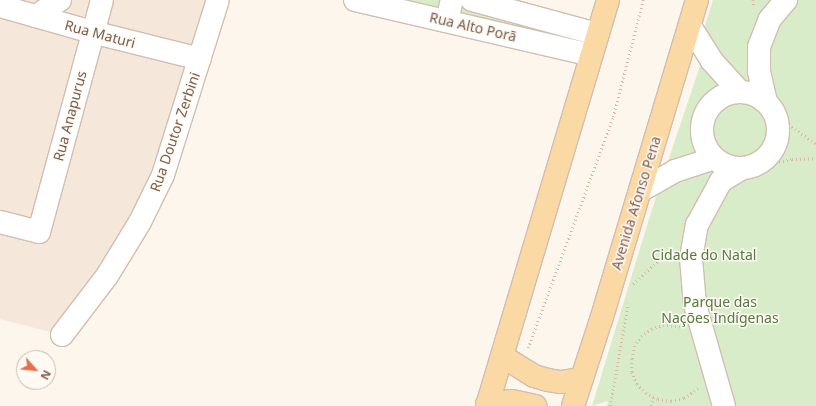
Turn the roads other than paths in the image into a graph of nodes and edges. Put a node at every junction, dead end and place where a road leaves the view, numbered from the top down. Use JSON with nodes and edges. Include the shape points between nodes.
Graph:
{"nodes":[{"id":1,"x":60,"y":0,"type":"edge"},
{"id":2,"x":102,"y":0,"type":"edge"},
{"id":3,"x":218,"y":0,"type":"edge"},
{"id":4,"x":355,"y":0,"type":"edge"},
{"id":5,"x":452,"y":0,"type":"edge"},
{"id":6,"x":472,"y":0,"type":"edge"},
{"id":7,"x":608,"y":0,"type":"edge"},
{"id":8,"x":697,"y":0,"type":"edge"},
{"id":9,"x":786,"y":0,"type":"edge"},
{"id":10,"x":0,"y":6,"type":"edge"},
{"id":11,"x":521,"y":6,"type":"edge"},
{"id":12,"x":36,"y":16,"type":"junction"},
{"id":13,"x":446,"y":21,"type":"junction"},
{"id":14,"x":690,"y":26,"type":"junction"},
{"id":15,"x":92,"y":32,"type":"junction"},
{"id":16,"x":597,"y":34,"type":"junction"},
{"id":17,"x":591,"y":55,"type":"junction"},
{"id":18,"x":200,"y":59,"type":"junction"},
{"id":19,"x":738,"y":92,"type":"junction"},
{"id":20,"x":771,"y":108,"type":"junction"},
{"id":21,"x":714,"y":159,"type":"junction"},
{"id":22,"x":748,"y":168,"type":"junction"},
{"id":23,"x":640,"y":191,"type":"junction"},
{"id":24,"x":0,"y":222,"type":"edge"},
{"id":25,"x":62,"y":335,"type":"dead end"},
{"id":26,"x":502,"y":356,"type":"junction"},
{"id":27,"x":581,"y":379,"type":"junction"},
{"id":28,"x":487,"y":405,"type":"edge"},
{"id":29,"x":535,"y":406,"type":"edge"},
{"id":30,"x":573,"y":406,"type":"edge"},
{"id":31,"x":724,"y":406,"type":"edge"}],
"edges":[{"from":1,"to":12,"type":"street"},
{"from":2,"to":15,"type":"street","name":"Rua Anapurus"},
{"from":3,"to":18,"type":"street","name":"Rua Doutor Zerbini"},
{"from":4,"to":13,"type":"street","name":"Rua Alto Porã"},
{"from":5,"to":13,"type":"street"},
{"from":6,"to":11,"type":"street","name":"Rua Alto Porã"},
{"from":7,"to":16,"type":"main road"},
{"from":8,"to":14,"type":"main road","name":"Avenida Afonso Pena"},
{"from":9,"to":20,"type":"street","via":[[770,20],[759,47],[760,71]]},
{"from":10,"to":12,"type":"street","name":"Rua Maturi"},
{"from":11,"to":16,"type":"street","name":"Rua Alto Porã"},
{"from":12,"to":15,"type":"street","name":"Rua Maturi"},
{"from":13,"to":17,"type":"street","name":"Rua Alto Porã"},
{"from":14,"to":19,"type":"street","via":[[712,61]]},
{"from":14,"to":23,"type":"main road","name":"Avenida Afonso Pena"},
{"from":15,"to":18,"type":"street","name":"Rua Maturi"},
{"from":15,"to":24,"type":"street","name":"Rua Anapurus","via":[[38,232]]},
{"from":16,"to":17,"type":"main road"},
{"from":17,"to":26,"type":"main road"},
{"from":18,"to":25,"type":"street","name":"Rua Doutor Zerbini","via":[[163,175],[140,222],[107,276]]},
{"from":19,"to":20,"type":"street","via":[[754,94]]},
{"from":19,"to":21,"type":"street","via":[[724,95],[712,104],[704,117],[701,132],[704,146]]},
{"from":20,"to":22,"type":"street","via":[[778,129],[776,144],[768,157]]},
{"from":21,"to":22,"type":"street","via":[[726,167]]},
{"from":21,"to":23,"type":"street","via":[[675,171]]},
{"from":22,"to":31,"type":"street","via":[[721,182],[697,225],[691,258],[695,305]]},
{"from":23,"to":27,"type":"main road","name":"Avenida Afonso Pena"},
{"from":26,"to":27,"type":"main road","via":[[548,380],[561,382]]},
{"from":26,"to":28,"type":"main road"},
{"from":27,"to":30,"type":"main road","name":"Avenida Afonso Pena"},
{"from":28,"to":29,"type":"main road","via":[[512,401]]}]}
